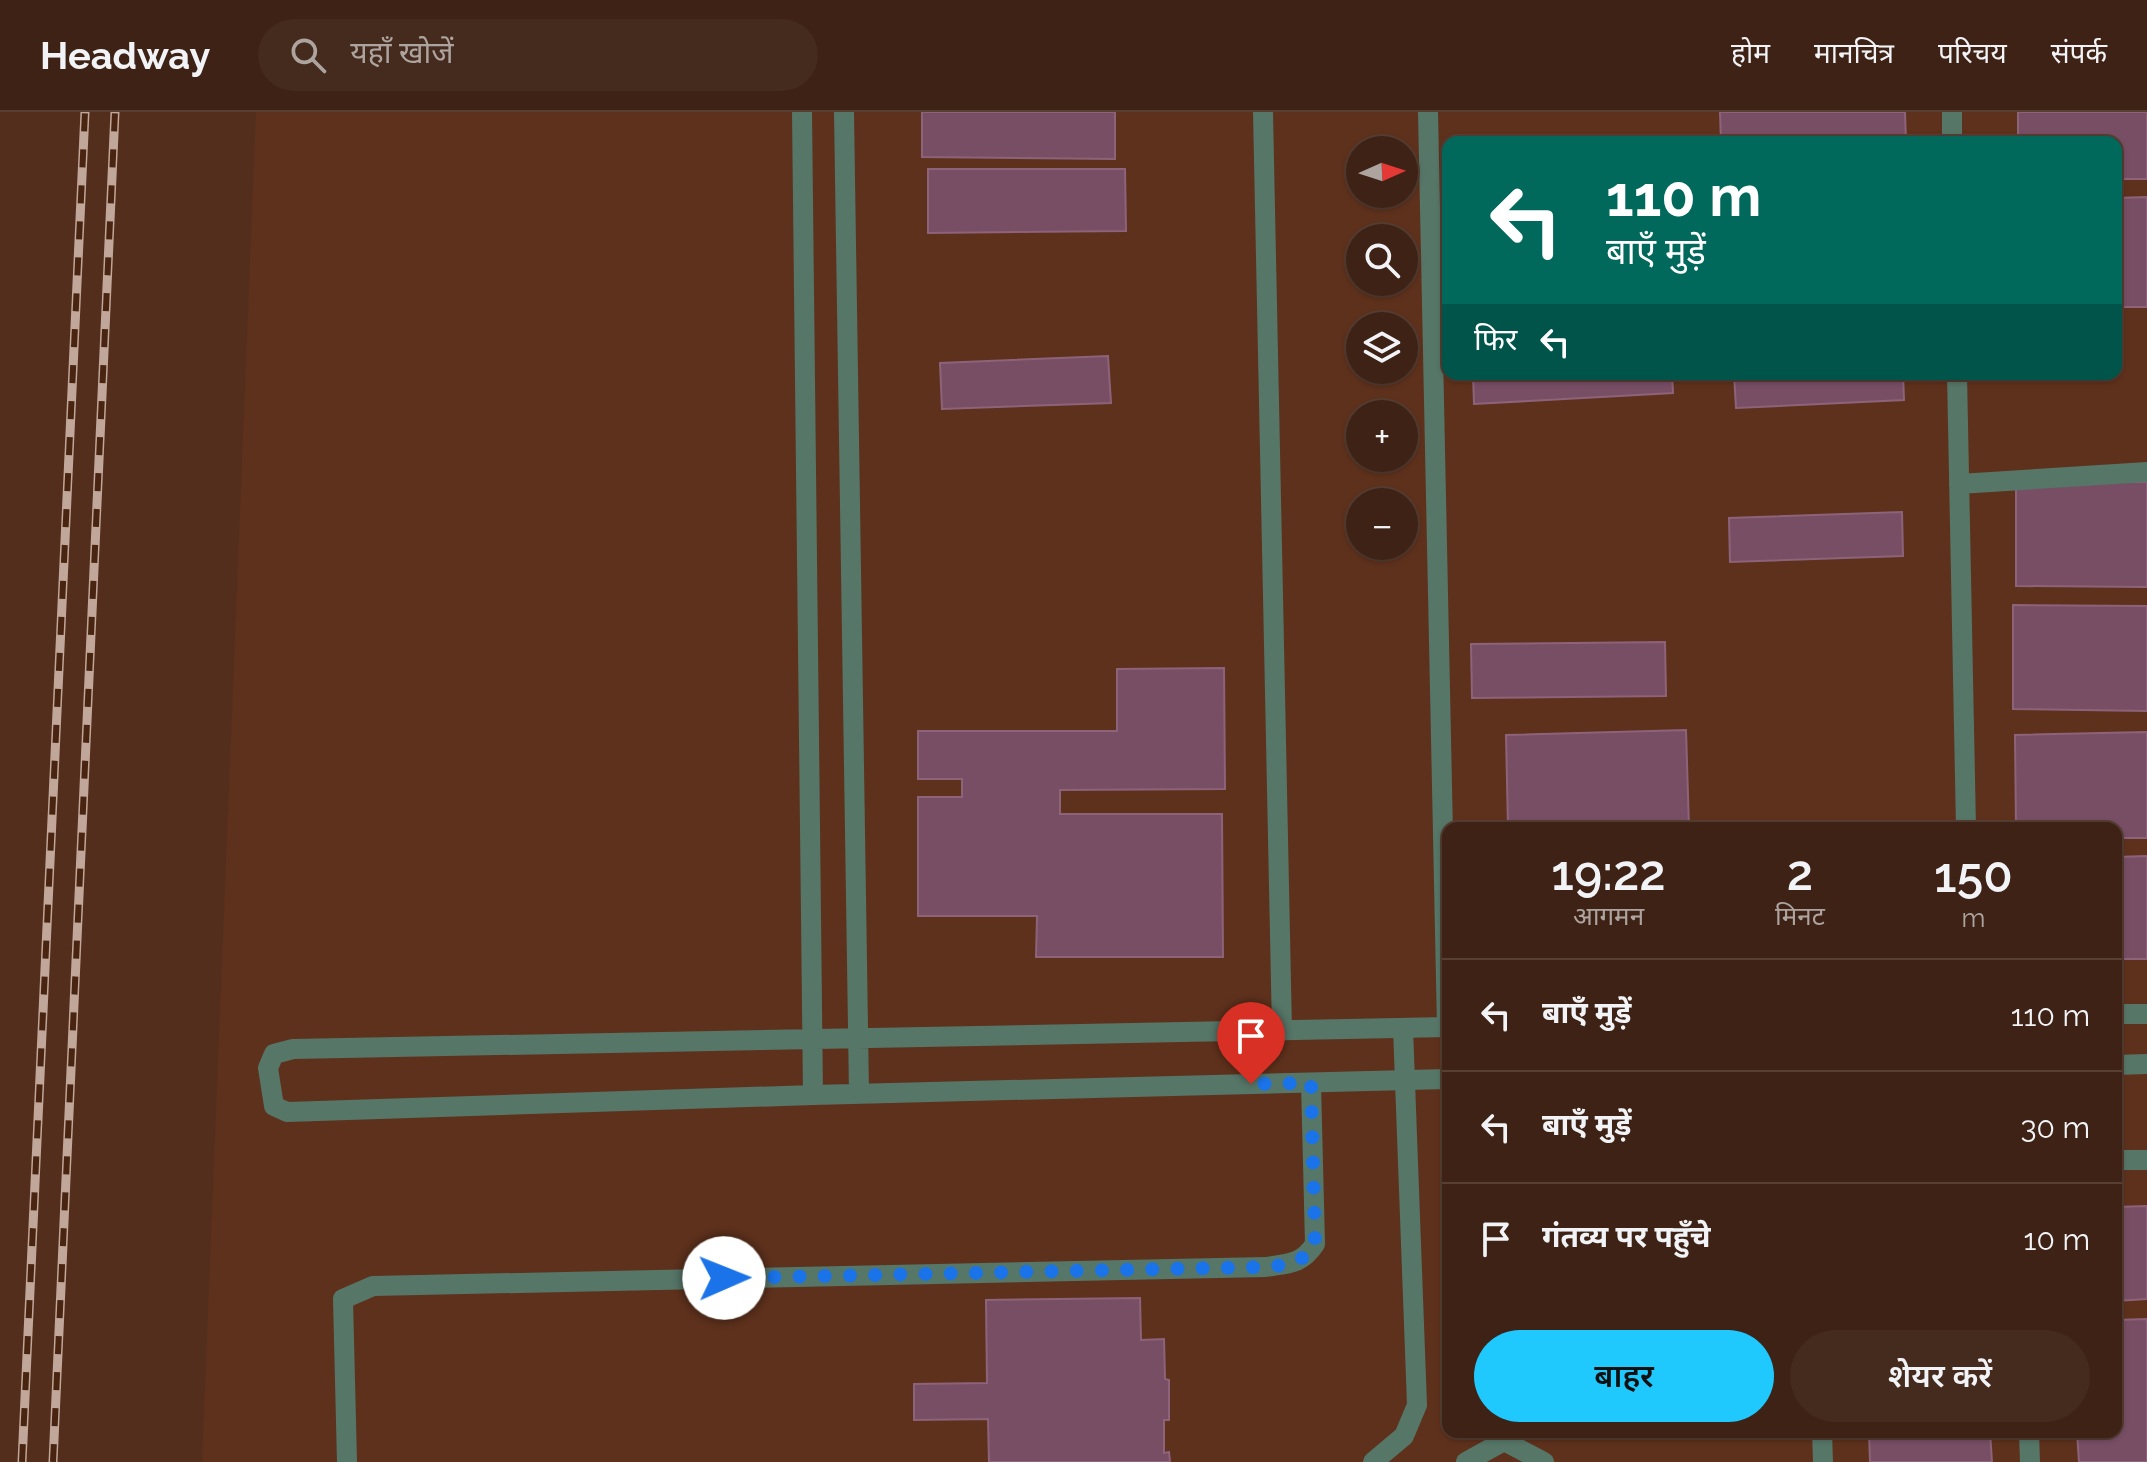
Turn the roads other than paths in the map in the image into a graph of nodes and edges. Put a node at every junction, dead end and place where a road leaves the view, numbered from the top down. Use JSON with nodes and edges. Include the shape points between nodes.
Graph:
{"nodes":[{"id":1,"x":802,"y":112,"type":"edge"},
{"id":2,"x":844,"y":112,"type":"edge"},
{"id":3,"x":1263,"y":112,"type":"edge"},
{"id":4,"x":1428,"y":112,"type":"edge"},
{"id":5,"x":1952,"y":112,"type":"edge"},
{"id":6,"x":1952,"y":136,"type":"edge"},
{"id":7,"x":1957,"y":380,"type":"edge"},
{"id":8,"x":2147,"y":472,"type":"edge"},
{"id":9,"x":1959,"y":484,"type":"junction"},
{"id":10,"x":1444,"y":822,"type":"edge"},
{"id":11,"x":1966,"y":822,"type":"edge"},
{"id":12,"x":2122,"y":1014,"type":"edge"},
{"id":13,"x":2147,"y":1014,"type":"edge"},
{"id":14,"x":1442,"y":1027,"type":"edge"},
{"id":15,"x":1403,"y":1028,"type":"junction"},
{"id":16,"x":1282,"y":1031,"type":"junction"},
{"id":17,"x":860,"y":1039,"type":"junction"},
{"id":18,"x":813,"y":1040,"type":"junction"},
{"id":19,"x":2147,"y":1064,"type":"edge"},
{"id":20,"x":2122,"y":1065,"type":"edge"},
{"id":21,"x":1442,"y":1079,"type":"edge"},
{"id":22,"x":1405,"y":1080,"type":"junction"},
{"id":23,"x":1311,"y":1083,"type":"junction"},
{"id":24,"x":859,"y":1093,"type":"junction"},
{"id":25,"x":813,"y":1095,"type":"junction"},
{"id":26,"x":2122,"y":1160,"type":"edge"},
{"id":27,"x":2147,"y":1160,"type":"edge"},
{"id":28,"x":1501,"y":1438,"type":"edge"},
{"id":29,"x":1507,"y":1438,"type":"edge"},
{"id":30,"x":1822,"y":1438,"type":"edge"},
{"id":31,"x":2029,"y":1438,"type":"edge"},
{"id":32,"x":347,"y":1462,"type":"edge"},
{"id":33,"x":1373,"y":1462,"type":"edge"},
{"id":34,"x":1466,"y":1462,"type":"edge"},
{"id":35,"x":1544,"y":1462,"type":"edge"},
{"id":36,"x":1823,"y":1462,"type":"edge"},
{"id":37,"x":2030,"y":1462,"type":"edge"}],
"edges":[{"from":1,"to":18,"type":"street"},
{"from":2,"to":17,"type":"street"},
{"from":3,"to":16,"type":"street"},
{"from":4,"to":10,"type":"street"},
{"from":5,"to":6,"type":"street"},
{"from":7,"to":9,"type":"street"},
{"from":8,"to":9,"type":"street"},
{"from":9,"to":11,"type":"street"},
{"from":12,"to":13,"type":"street"},
{"from":14,"to":15,"type":"street"},
{"from":15,"to":16,"type":"street"},
{"from":15,"to":22,"type":"street"},
{"from":16,"to":17,"type":"street"},
{"from":17,"to":18,"type":"street"},
{"from":17,"to":24,"type":"street"},
{"from":18,"to":25,"type":"street"},
{"from":18,"to":25,"type":"street","via":[[293,1049],[274,1054],[268,1068],[274,1106],[287,1112]]},
{"from":19,"to":20,"type":"street"},
{"from":21,"to":22,"type":"street"},
{"from":22,"to":23,"type":"street"},
{"from":22,"to":33,"type":"street","via":[[1417,1405],[1404,1436]]},
{"from":23,"to":24,"type":"street"},
{"from":23,"to":32,"type":"street","via":[[1315,1244],[1307,1257],[1293,1263],[373,1286],[343,1299]]},
{"from":24,"to":25,"type":"street"},
{"from":26,"to":27,"type":"street"},
{"from":28,"to":34,"type":"street"},
{"from":29,"to":35,"type":"street"},
{"from":30,"to":36,"type":"street"},
{"from":31,"to":37,"type":"street"}]}
